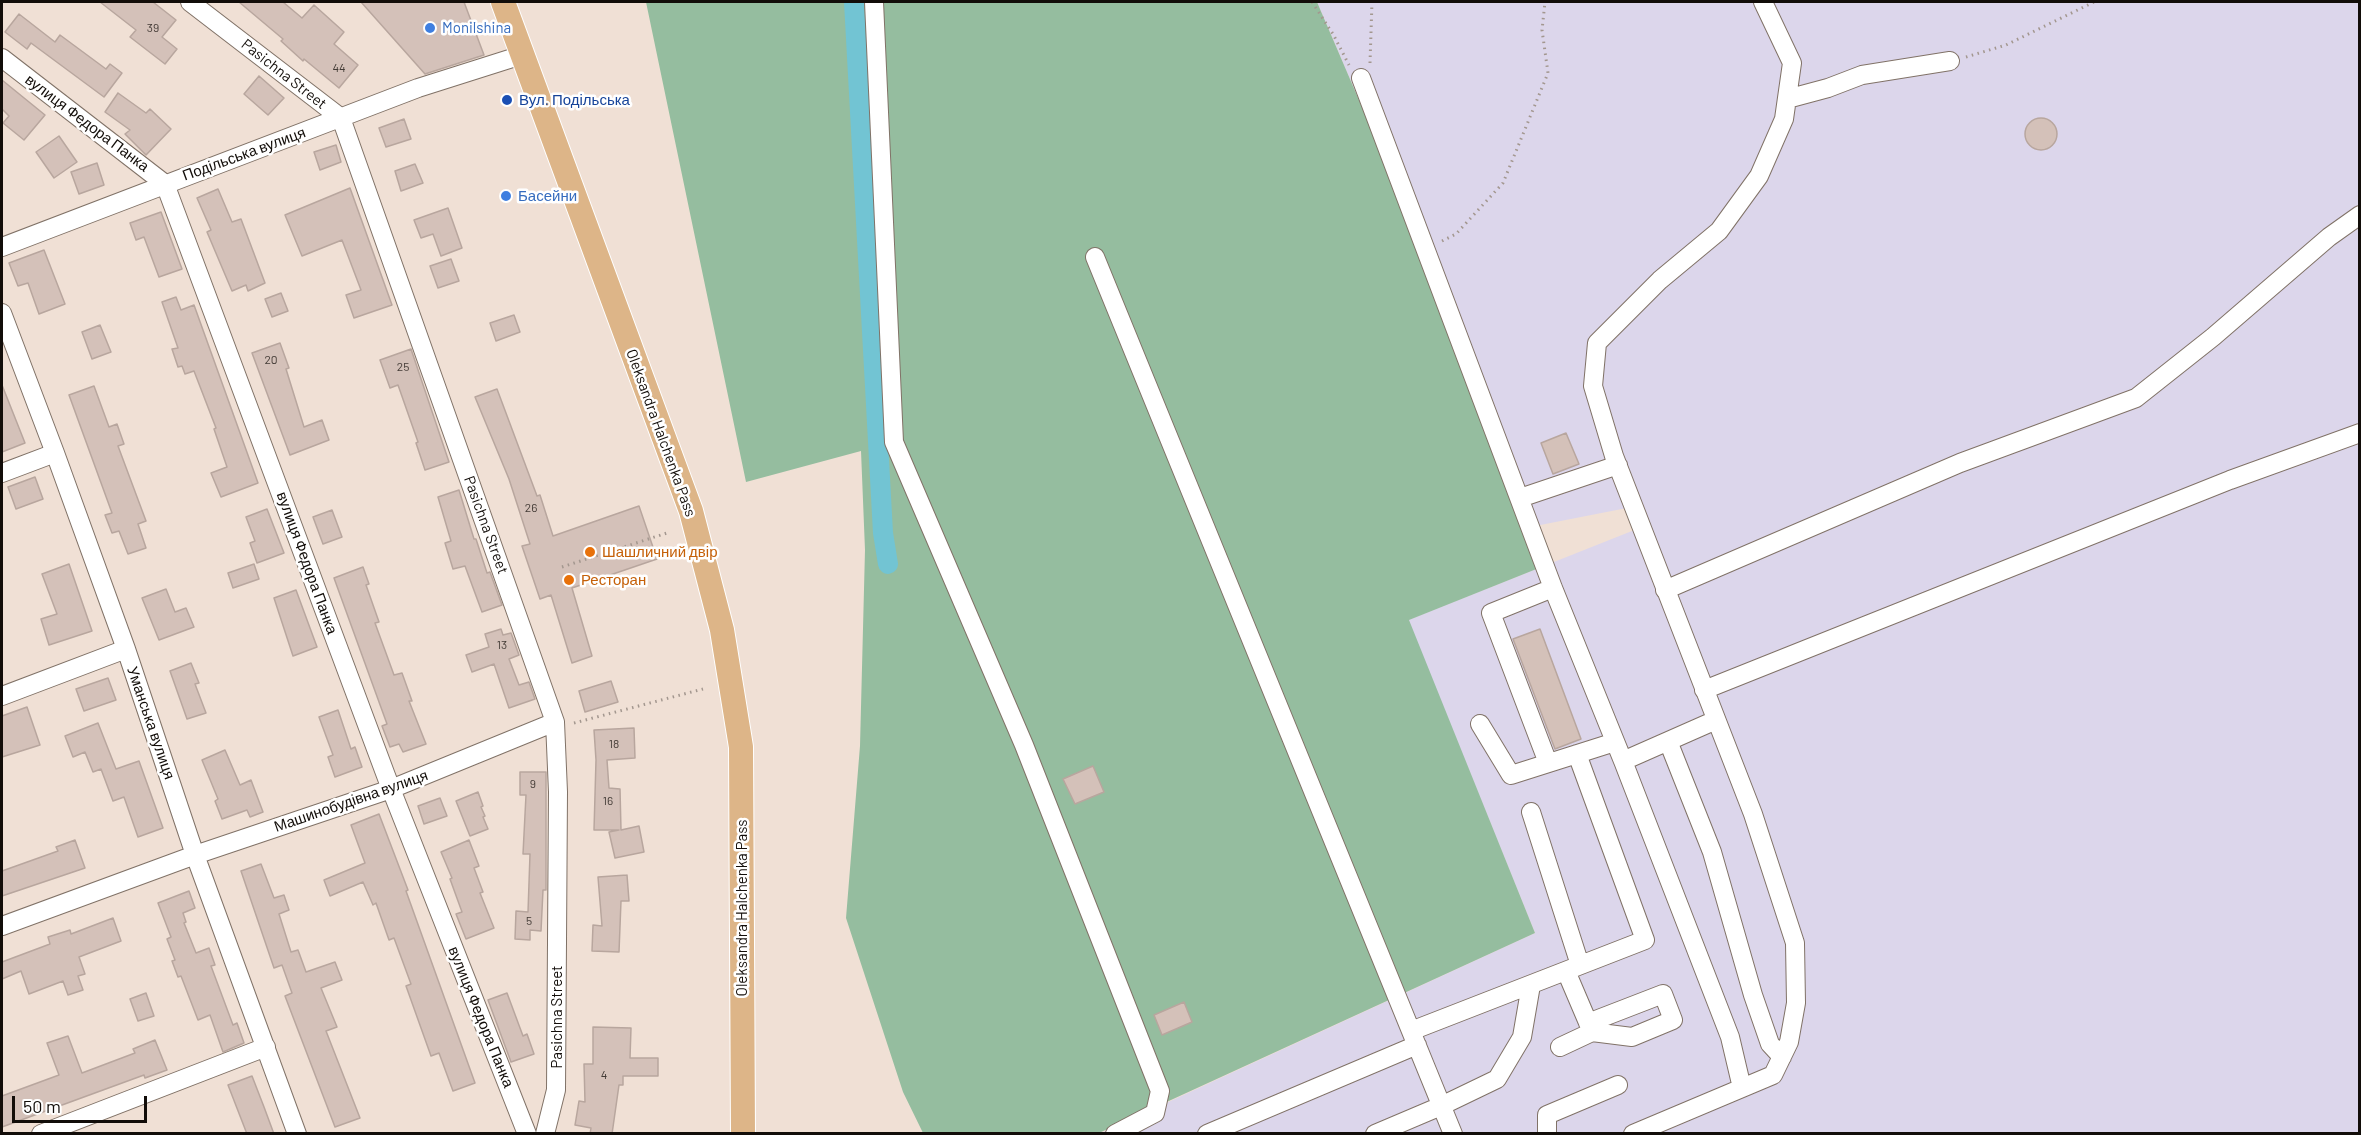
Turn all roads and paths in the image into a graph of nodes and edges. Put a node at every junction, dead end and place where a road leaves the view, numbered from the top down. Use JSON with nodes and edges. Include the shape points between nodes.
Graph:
{"nodes":[{"id":1,"x":190,"y":2,"type":"edge"},
{"id":2,"x":502,"y":2,"type":"edge"},
{"id":3,"x":874,"y":2,"type":"edge"},
{"id":4,"x":1312,"y":2,"type":"edge"},
{"id":5,"x":1372,"y":2,"type":"edge"},
{"id":6,"x":1545,"y":2,"type":"edge"},
{"id":7,"x":1763,"y":2,"type":"edge"},
{"id":8,"x":2094,"y":2,"type":"edge"},
{"id":9,"x":522,"y":55,"type":"junction"},
{"id":10,"x":2,"y":58,"type":"edge"},
{"id":11,"x":1950,"y":61,"type":"joint"},
{"id":12,"x":1366,"y":72,"type":"junction"},
{"id":13,"x":1787,"y":99,"type":"junction"},
{"id":14,"x":341,"y":118,"type":"junction"},
{"id":15,"x":165,"y":184,"type":"junction"},
{"id":16,"x":2360,"y":215,"type":"edge"},
{"id":17,"x":2,"y":248,"type":"edge"},
{"id":18,"x":1427,"y":249,"type":"junction"},
{"id":19,"x":1095,"y":257,"type":"dead end"},
{"id":20,"x":2,"y":313,"type":"edge"},
{"id":21,"x":2360,"y":434,"type":"edge"},
{"id":22,"x":56,"y":453,"type":"junction"},
{"id":23,"x":1618,"y":465,"type":"junction"},
{"id":24,"x":2,"y":473,"type":"edge"},
{"id":25,"x":1520,"y":498,"type":"junction"},
{"id":26,"x":670,"y":532,"type":"dead end"},
{"id":27,"x":562,"y":567,"type":"dead end"},
{"id":28,"x":1553,"y":588,"type":"junction"},
{"id":29,"x":1665,"y":590,"type":"junction"},
{"id":30,"x":126,"y":649,"type":"junction"},
{"id":31,"x":703,"y":689,"type":"dead end"},
{"id":32,"x":1704,"y":690,"type":"junction"},
{"id":33,"x":2,"y":696,"type":"edge"},
{"id":34,"x":1716,"y":720,"type":"junction"},
{"id":35,"x":555,"y":722,"type":"junction"},
{"id":36,"x":1480,"y":724,"type":"dead end"},
{"id":37,"x":1668,"y":741,"type":"junction"},
{"id":38,"x":1615,"y":742,"type":"junction"},
{"id":39,"x":1577,"y":754,"type":"junction"},
{"id":40,"x":1623,"y":761,"type":"junction"},
{"id":41,"x":1548,"y":763,"type":"junction"},
{"id":42,"x":391,"y":789,"type":"junction"},
{"id":43,"x":1531,"y":812,"type":"dead end"},
{"id":44,"x":195,"y":855,"type":"junction"},
{"id":45,"x":2,"y":927,"type":"edge"},
{"id":46,"x":1573,"y":968,"type":"junction"},
{"id":47,"x":1531,"y":984,"type":"junction"},
{"id":48,"x":1414,"y":1038,"type":"junction"},
{"id":49,"x":266,"y":1047,"type":"junction"},
{"id":50,"x":1560,"y":1047,"type":"dead end"},
{"id":51,"x":1782,"y":1057,"type":"junction"},
{"id":52,"x":1618,"y":1085,"type":"dead end"},
{"id":53,"x":1742,"y":1088,"type":"junction"},
{"id":54,"x":1441,"y":1106,"type":"junction"},
{"id":55,"x":41,"y":1134,"type":"edge"},
{"id":56,"x":297,"y":1134,"type":"edge"},
{"id":57,"x":526,"y":1134,"type":"edge"},
{"id":58,"x":545,"y":1134,"type":"edge"},
{"id":59,"x":743,"y":1134,"type":"edge"},
{"id":60,"x":1115,"y":1134,"type":"edge"},
{"id":61,"x":1207,"y":1134,"type":"edge"},
{"id":62,"x":1375,"y":1134,"type":"edge"},
{"id":63,"x":1453,"y":1134,"type":"edge"},
{"id":64,"x":1547,"y":1134,"type":"edge"},
{"id":65,"x":1633,"y":1134,"type":"edge"}],
"edges":[{"from":1,"to":14,"type":"street","name":"Pasichna Street"},
{"from":2,"to":9,"type":"main road","name":"Oleksandra Halchenka Pass"},
{"from":3,"to":60,"type":"street","via":[[894,442],[1024,745],[1160,1091],[1155,1113]]},
{"from":4,"to":12,"type":"path","via":[[1334,34],[1349,66]]},
{"from":5,"to":12,"type":"path"},
{"from":6,"to":18,"type":"path","via":[[1542,30],[1548,73],[1503,183],[1456,234]]},
{"from":7,"to":13,"type":"street","via":[[1792,63]]},
{"from":8,"to":11,"type":"path","via":[[2006,45]]},
{"from":9,"to":14,"type":"street","name":"Подільська вулиця","via":[[418,88]]},
{"from":9,"to":59,"type":"main road","name":"Oleksandra Halchenka Pass","via":[[691,511],[722,630],[741,747]]},
{"from":10,"to":15,"type":"street","name":"вулиця Федора Панка"},
{"from":11,"to":13,"type":"street","via":[[1862,75]]},
{"from":12,"to":18,"type":"street"},
{"from":13,"to":23,"type":"street","via":[[1784,119],[1759,176],[1719,231],[1660,280],[1597,343],[1593,386]]},
{"from":14,"to":15,"type":"street","name":"Подільська вулиця"},
{"from":14,"to":35,"type":"street","name":"Pasichna Street"},
{"from":15,"to":17,"type":"street","name":"Подільська вулиця"},
{"from":15,"to":42,"type":"street","name":"вулиця Федора Панка"},
{"from":16,"to":29,"type":"street","via":[[2136,398],[1960,463]]},
{"from":18,"to":25,"type":"street"},
{"from":19,"to":48,"type":"street"},
{"from":20,"to":22,"type":"street","name":"Уманська вулиця"},
{"from":21,"to":32,"type":"street","via":[[2230,480]]},
{"from":22,"to":24,"type":"street"},
{"from":22,"to":30,"type":"street","name":"Уманська вулиця"},
{"from":23,"to":25,"type":"street"},
{"from":23,"to":29,"type":"street"},
{"from":25,"to":28,"type":"street"},
{"from":26,"to":27,"type":"path"},
{"from":28,"to":38,"type":"street"},
{"from":28,"to":41,"type":"street","via":[[1491,614]]},
{"from":29,"to":32,"type":"street"},
{"from":30,"to":33,"type":"street"},
{"from":30,"to":44,"type":"street","name":"Уманська вулиця"},
{"from":31,"to":35,"type":"path","via":[[574,723]]},
{"from":32,"to":34,"type":"street"},
{"from":34,"to":37,"type":"street"},
{"from":34,"to":51,"type":"street","via":[[1753,814],[1795,943],[1796,1003],[1789,1042]]},
{"from":35,"to":42,"type":"street","name":"Машинобудівна вулиця"},
{"from":35,"to":58,"type":"street","name":"Pasichna Street","via":[[556,1090]]},
{"from":36,"to":41,"type":"street","via":[[1511,775]]},
{"from":37,"to":40,"type":"street"},
{"from":37,"to":51,"type":"street","via":[[1712,852],[1770,1044]]},
{"from":38,"to":39,"type":"street"},
{"from":38,"to":40,"type":"street"},
{"from":39,"to":41,"type":"street"},
{"from":39,"to":46,"type":"street","via":[[1645,940]]},
{"from":40,"to":53,"type":"street","via":[[1730,1037]]},
{"from":42,"to":44,"type":"street","name":"Машинобудівна вулиця"},
{"from":42,"to":57,"type":"street","name":"вулиця Федора Панка"},
{"from":43,"to":46,"type":"street"},
{"from":44,"to":45,"type":"street","name":"Машинобудівна вулиця"},
{"from":44,"to":49,"type":"street","name":"Уманська вулиця"},
{"from":46,"to":47,"type":"street"},
{"from":46,"to":50,"type":"street","via":[[1590,1028]]},
{"from":47,"to":48,"type":"street"},
{"from":47,"to":54,"type":"street","via":[[1522,1037],[1497,1079]]},
{"from":48,"to":54,"type":"street"},
{"from":48,"to":61,"type":"street"},
{"from":49,"to":55,"type":"street"},
{"from":49,"to":56,"type":"street","name":"Уманська вулиця"},
{"from":51,"to":53,"type":"street","via":[[1773,1075]]},
{"from":52,"to":64,"type":"street","via":[[1547,1115]]},
{"from":53,"to":65,"type":"street"},
{"from":54,"to":62,"type":"street"},
{"from":54,"to":63,"type":"street"}]}
